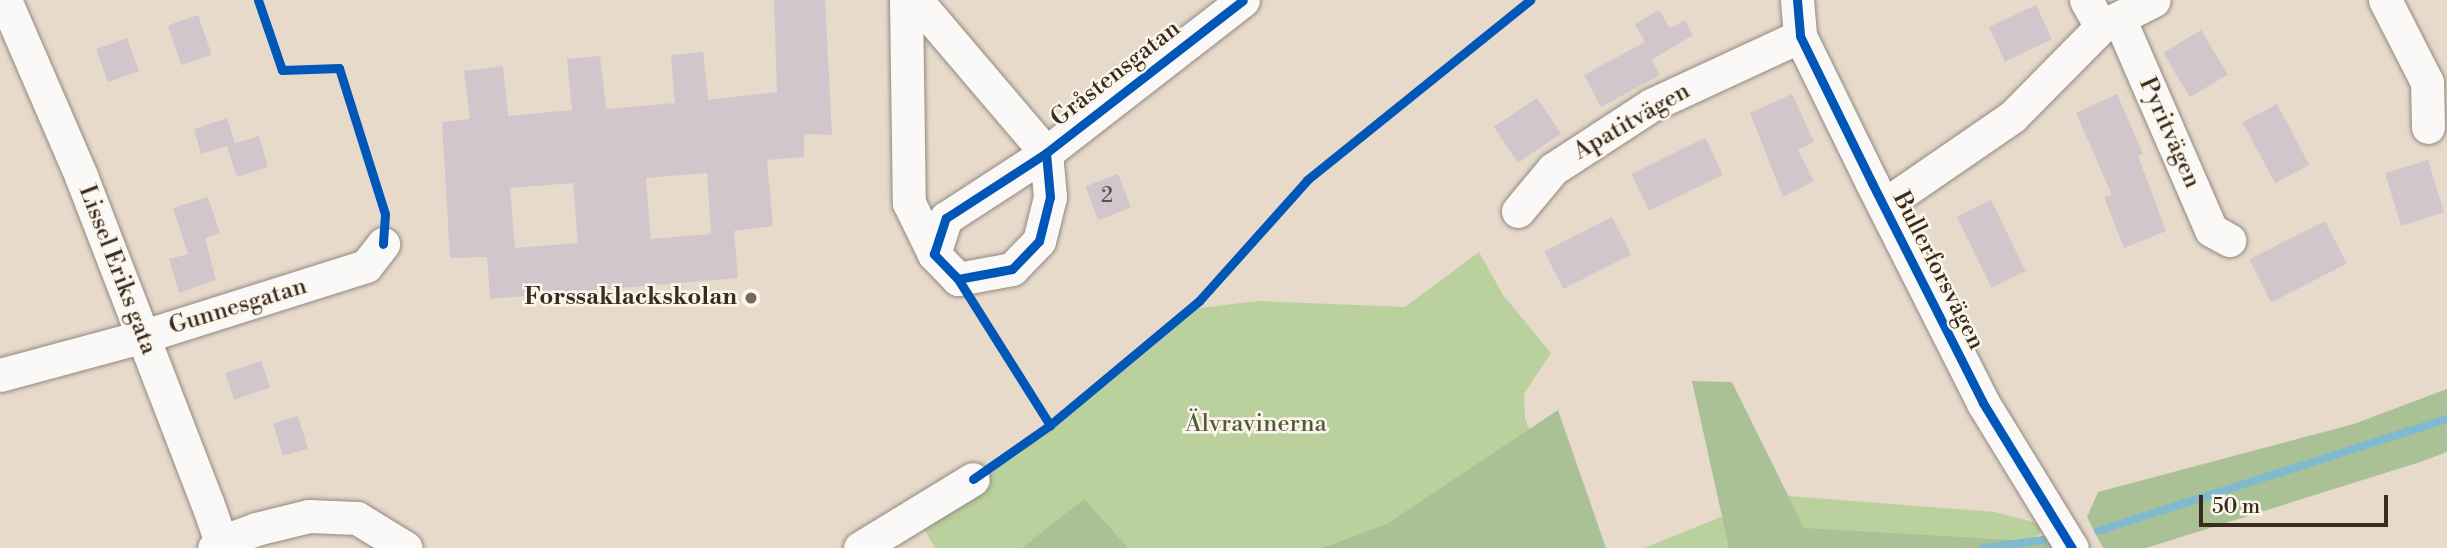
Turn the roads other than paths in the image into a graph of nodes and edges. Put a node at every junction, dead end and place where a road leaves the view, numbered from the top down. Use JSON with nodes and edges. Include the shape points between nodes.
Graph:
{"nodes":[{"id":1,"x":6,"y":0,"type":"edge"},
{"id":2,"x":906,"y":0,"type":"edge"},
{"id":3,"x":916,"y":0,"type":"edge"},
{"id":4,"x":1243,"y":0,"type":"edge"},
{"id":5,"x":1797,"y":0,"type":"edge"},
{"id":6,"x":2154,"y":0,"type":"edge"},
{"id":7,"x":2385,"y":0,"type":"edge"},
{"id":8,"x":0,"y":2,"type":"edge"},
{"id":9,"x":1207,"y":11,"type":"edge"},
{"id":10,"x":2102,"y":15,"type":"edge"},
{"id":11,"x":1800,"y":36,"type":"junction"},
{"id":12,"x":2428,"y":127,"type":"dead end"},
{"id":13,"x":1046,"y":153,"type":"junction"},
{"id":14,"x":1884,"y":205,"type":"junction"},
{"id":15,"x":1518,"y":211,"type":"dead end"},
{"id":16,"x":2229,"y":240,"type":"dead end"},
{"id":17,"x":383,"y":244,"type":"dead end"},
{"id":18,"x":934,"y":254,"type":"junction"},
{"id":19,"x":141,"y":337,"type":"junction"},
{"id":20,"x":0,"y":375,"type":"edge"},
{"id":21,"x":973,"y":479,"type":"dead end"},
{"id":22,"x":219,"y":546,"type":"edge"},
{"id":23,"x":406,"y":548,"type":"edge"},
{"id":24,"x":860,"y":548,"type":"edge"},
{"id":25,"x":2072,"y":548,"type":"edge"}],
"edges":[{"from":1,"to":8,"type":"street"},
{"from":1,"to":19,"type":"street","name":"Lissel Eriks gata","via":[[81,176]]},
{"from":2,"to":18,"type":"street","via":[[909,203]]},
{"from":3,"to":13,"type":"street"},
{"from":4,"to":9,"type":"street","name":"Gråstensgatan"},
{"from":5,"to":11,"type":"street","name":"Bullerforsvägen"},
{"from":6,"to":10,"type":"street"},
{"from":7,"to":12,"type":"street","via":[[2427,82]]},
{"from":9,"to":13,"type":"street","name":"Gråstensgatan"},
{"from":10,"to":14,"type":"street","via":[[2012,117]]},
{"from":10,"to":16,"type":"street","name":"Pyritvägen","via":[[2211,230]]},
{"from":11,"to":14,"type":"street","name":"Bullerforsvägen"},
{"from":11,"to":15,"type":"street","name":"Apatitvägen","via":[[1651,105],[1553,169]]},
{"from":13,"to":18,"type":"street","name":"Gråstensgatan","via":[[946,218]]},
{"from":13,"to":18,"type":"street","name":"Gråstensgatan","via":[[1050,197],[1039,241],[1012,269],[958,279]]},
{"from":14,"to":25,"type":"street","name":"Bullerforsvägen","via":[[1983,402]]},
{"from":17,"to":19,"type":"street","name":"Gunnesgatan","via":[[366,266]]},
{"from":19,"to":20,"type":"street","name":"Gunnesgatan"},
{"from":19,"to":22,"type":"street","name":"Lissel Eriks gata"},
{"from":21,"to":24,"type":"street"},
{"from":22,"to":23,"type":"street","via":[[309,516],[357,518]]}]}
